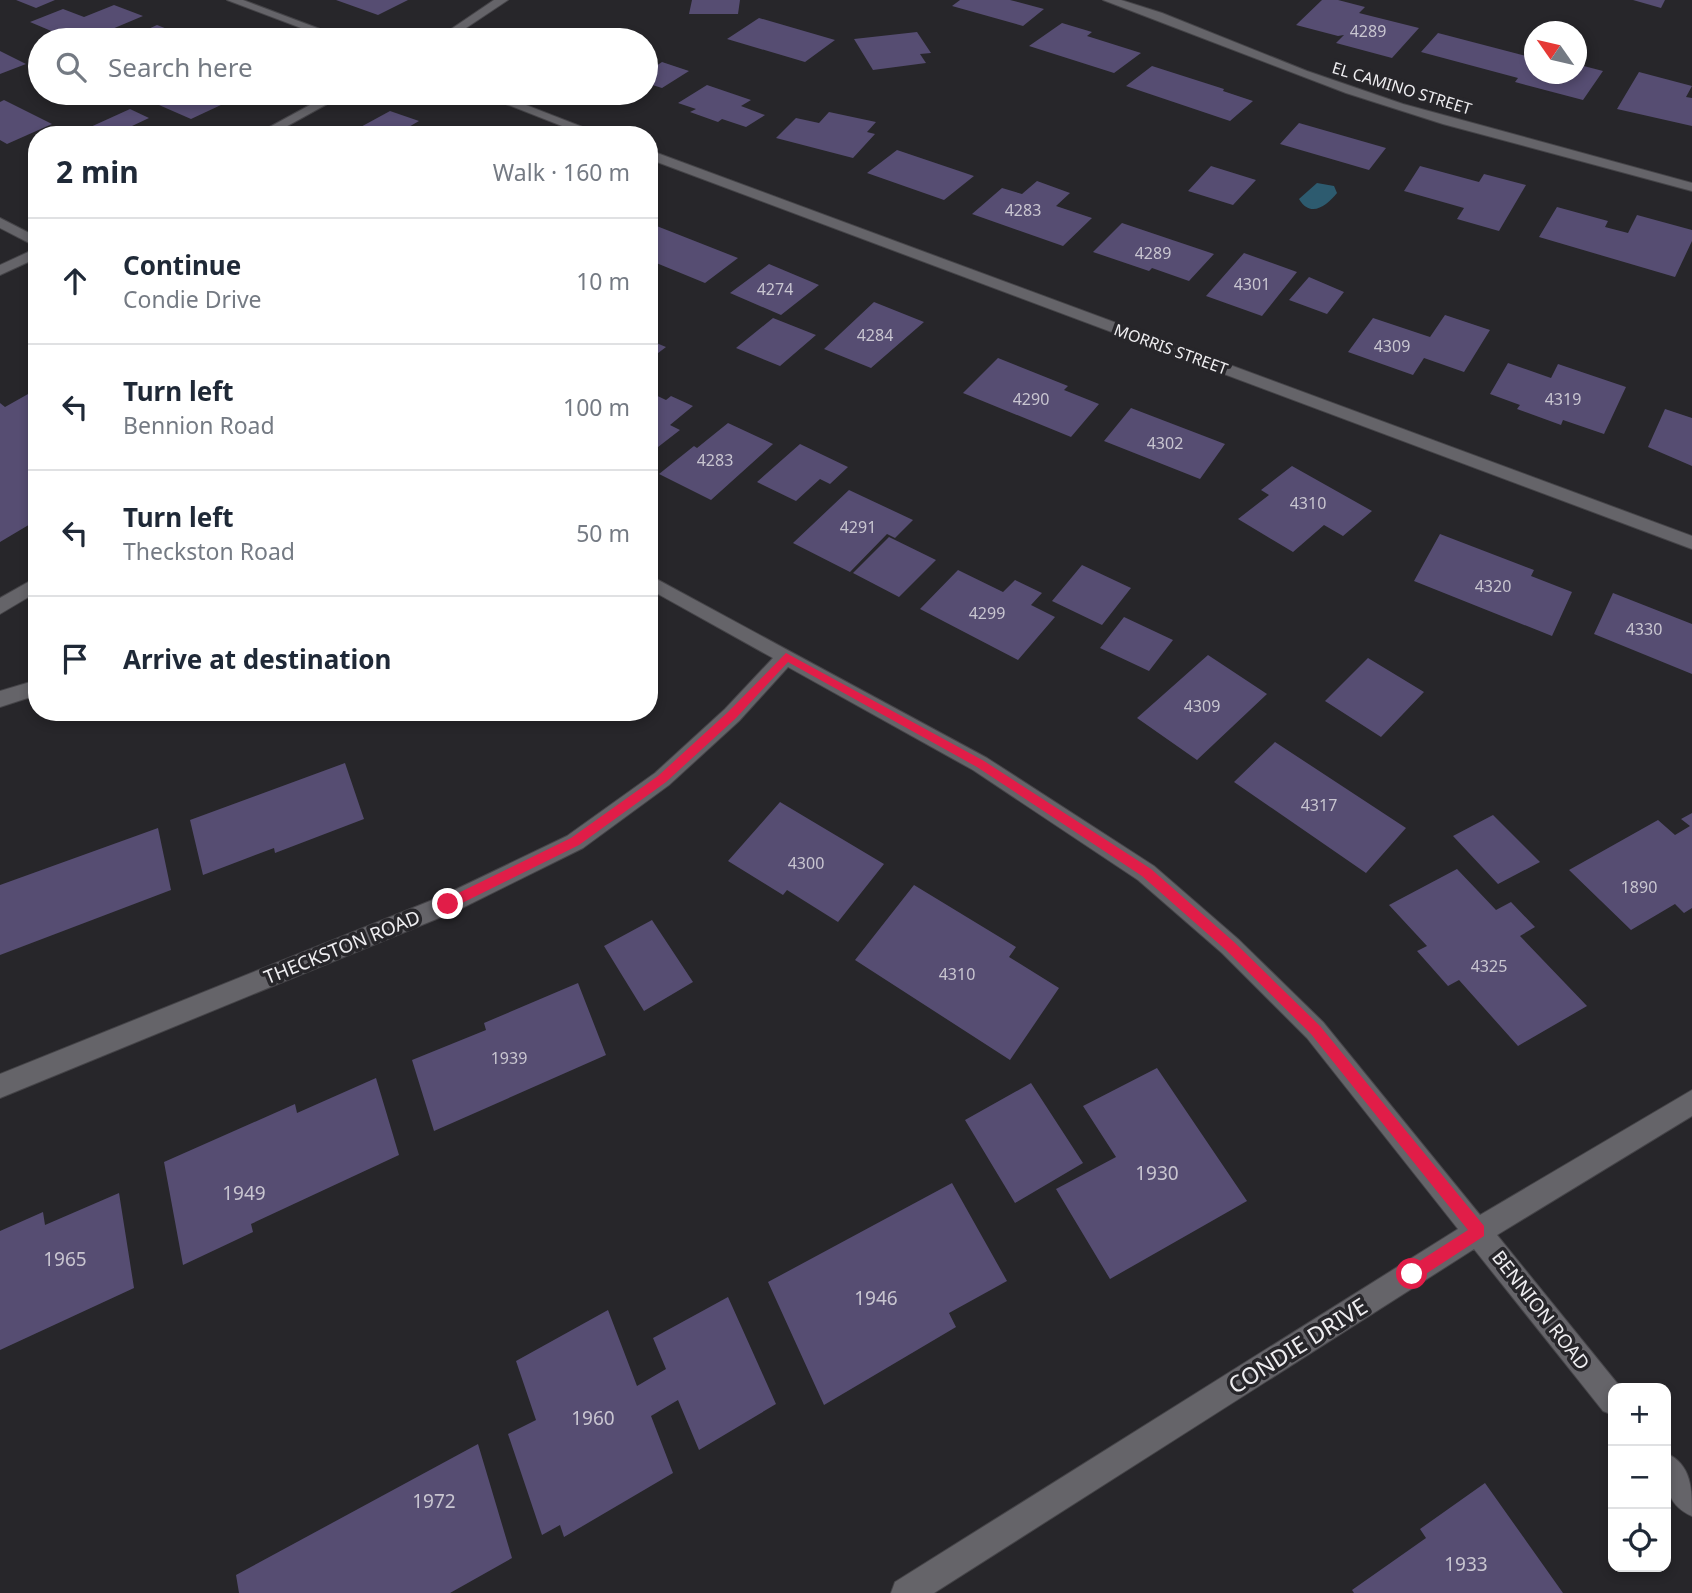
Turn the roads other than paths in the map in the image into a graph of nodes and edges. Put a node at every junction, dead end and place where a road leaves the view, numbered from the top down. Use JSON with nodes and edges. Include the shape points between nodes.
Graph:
{"nodes":[{"id":1,"x":233,"y":0,"type":"edge"},
{"id":2,"x":502,"y":0,"type":"edge"},
{"id":3,"x":1109,"y":0,"type":"edge"},
{"id":4,"x":310,"y":28,"type":"edge"},
{"id":5,"x":459,"y":28,"type":"edge"},
{"id":6,"x":318,"y":105,"type":"edge"},
{"id":7,"x":516,"y":105,"type":"edge"},
{"id":8,"x":278,"y":126,"type":"edge"},
{"id":9,"x":573,"y":126,"type":"edge"},
{"id":10,"x":658,"y":157,"type":"edge"},
{"id":11,"x":1692,"y":187,"type":"edge"},
{"id":12,"x":0,"y":222,"type":"edge"},
{"id":13,"x":28,"y":238,"type":"edge"},
{"id":14,"x":28,"y":257,"type":"edge"},
{"id":15,"x":0,"y":271,"type":"edge"},
{"id":16,"x":1692,"y":543,"type":"edge"},
{"id":17,"x":658,"y":586,"type":"edge"},
{"id":18,"x":28,"y":589,"type":"edge"},
{"id":19,"x":0,"y":607,"type":"edge"},
{"id":20,"x":786,"y":656,"type":"junction"},
{"id":21,"x":28,"y":690,"type":"edge"},
{"id":22,"x":0,"y":699,"type":"edge"},
{"id":23,"x":0,"y":1086,"type":"edge"},
{"id":24,"x":1692,"y":1102,"type":"edge"},
{"id":25,"x":1479,"y":1231,"type":"junction"},
{"id":26,"x":1608,"y":1395,"type":"edge"},
{"id":27,"x":1671,"y":1474,"type":"edge"},
{"id":28,"x":1692,"y":1501,"type":"edge"},
{"id":29,"x":906,"y":1593,"type":"edge"}],
"edges":[{"from":1,"to":4,"type":"street"},
{"from":2,"to":5,"type":"street"},
{"from":3,"to":11,"type":"street","name":"EL CAMINO STREET","via":[[1369,96]]},
{"from":6,"to":8,"type":"street"},
{"from":7,"to":9,"type":"street"},
{"from":10,"to":16,"type":"street","name":"MORRIS STREET"},
{"from":12,"to":13,"type":"street"},
{"from":14,"to":15,"type":"street"},
{"from":17,"to":20,"type":"street","name":"BENNION ROAD"},
{"from":18,"to":19,"type":"street"},
{"from":20,"to":23,"type":"street","name":"THECKSTON ROAD","via":[[732,715],[662,779],[575,842],[448,904]]},
{"from":20,"to":25,"type":"street","name":"BENNION ROAD","via":[[981,764],[1146,873],[1230,946],[1315,1030]]},
{"from":21,"to":22,"type":"street"},
{"from":24,"to":25,"type":"street","name":"CONDIE DRIVE"},
{"from":25,"to":26,"type":"street","name":"BENNION ROAD"},
{"from":25,"to":29,"type":"street","name":"CONDIE DRIVE"},
{"from":27,"to":28,"type":"street"}]}
